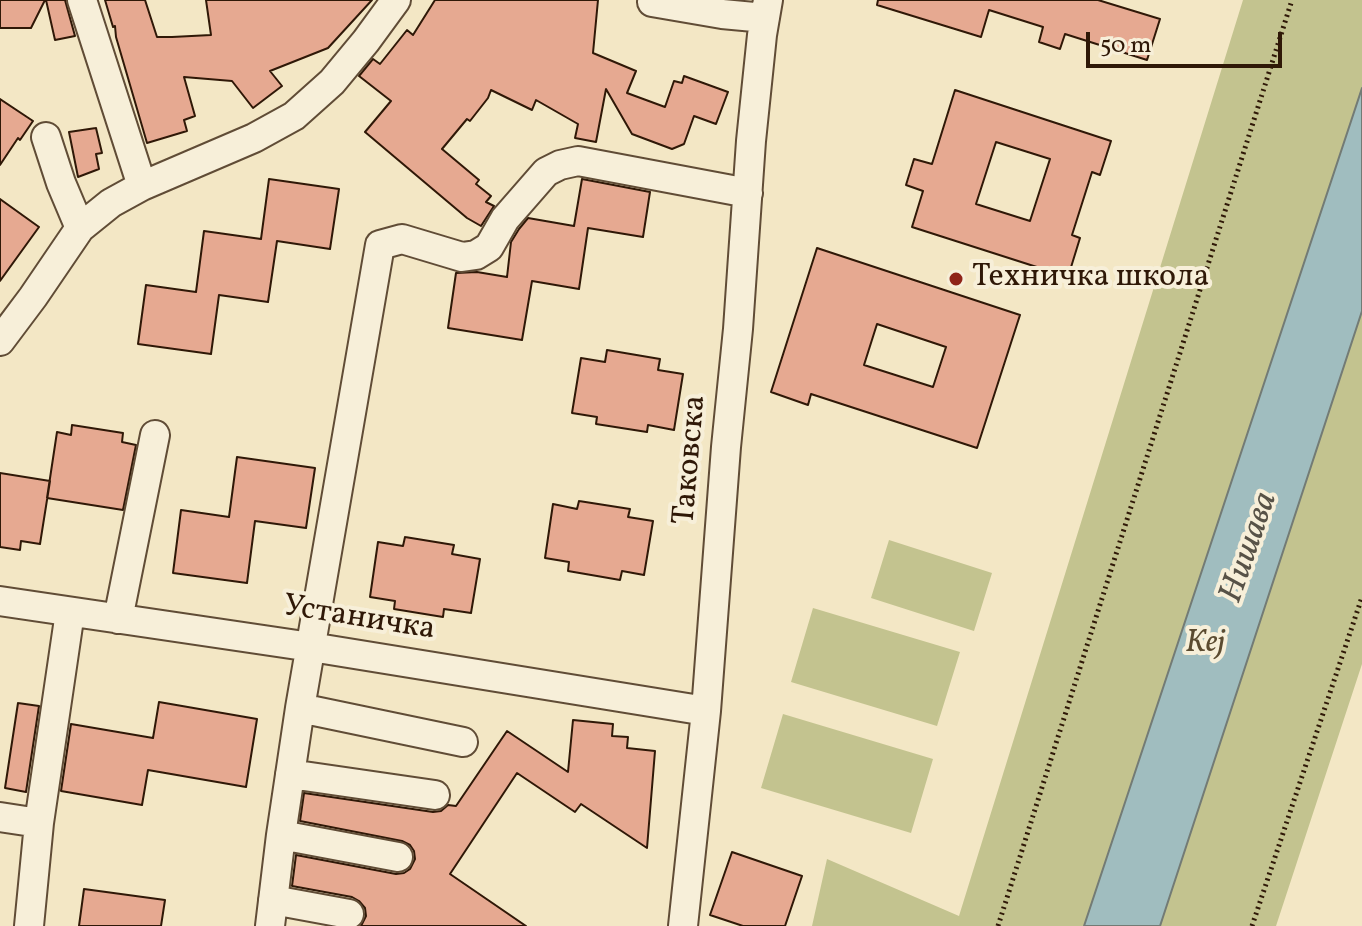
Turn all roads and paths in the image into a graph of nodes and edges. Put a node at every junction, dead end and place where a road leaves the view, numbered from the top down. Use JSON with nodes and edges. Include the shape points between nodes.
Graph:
{"nodes":[{"id":1,"x":82,"y":0,"type":"edge"},
{"id":2,"x":396,"y":0,"type":"edge"},
{"id":3,"x":1292,"y":0,"type":"edge"},
{"id":4,"x":652,"y":2,"type":"edge"},
{"id":5,"x":766,"y":9,"type":"edge"},
{"id":6,"x":46,"y":137,"type":"dead end"},
{"id":7,"x":142,"y":186,"type":"junction"},
{"id":8,"x":748,"y":193,"type":"junction"},
{"id":9,"x":80,"y":228,"type":"junction"},
{"id":10,"x":0,"y":341,"type":"edge"},
{"id":11,"x":155,"y":435,"type":"dead end"},
{"id":12,"x":1362,"y":597,"type":"edge"},
{"id":13,"x":0,"y":601,"type":"edge"},
{"id":14,"x":70,"y":612,"type":"junction"},
{"id":15,"x":118,"y":619,"type":"junction"},
{"id":16,"x":311,"y":647,"type":"junction"},
{"id":17,"x":300,"y":708,"type":"junction"},
{"id":18,"x":706,"y":711,"type":"junction"},
{"id":19,"x":463,"y":742,"type":"dead end"},
{"id":20,"x":290,"y":774,"type":"junction"},
{"id":21,"x":435,"y":795,"type":"dead end"},
{"id":22,"x":0,"y":817,"type":"edge"},
{"id":23,"x":39,"y":823,"type":"junction"},
{"id":24,"x":281,"y":835,"type":"junction"},
{"id":25,"x":398,"y":857,"type":"dead end"},
{"id":26,"x":271,"y":913,"type":"edge"},
{"id":27,"x":349,"y":914,"type":"dead end"},
{"id":28,"x":29,"y":926,"type":"edge"},
{"id":29,"x":683,"y":926,"type":"edge"},
{"id":30,"x":998,"y":926,"type":"edge"},
{"id":31,"x":1252,"y":926,"type":"edge"}],
"edges":[{"from":1,"to":7,"type":"street"},
{"from":2,"to":7,"type":"street","via":[[332,82],[294,116]]},
{"from":3,"to":30,"type":"path"},
{"from":4,"to":5,"type":"street","via":[[722,14]]},
{"from":5,"to":8,"type":"street","name":"Таковска"},
{"from":6,"to":9,"type":"street"},
{"from":7,"to":9,"type":"street"},
{"from":8,"to":16,"type":"street","via":[[578,161],[546,172],[505,219],[489,247],[476,255],[462,257],[402,239],[380,245]]},
{"from":8,"to":18,"type":"street","name":"Таковска"},
{"from":9,"to":10,"type":"street"},
{"from":11,"to":15,"type":"street"},
{"from":12,"to":31,"type":"path"},
{"from":13,"to":14,"type":"street","name":"Устаничка"},
{"from":14,"to":15,"type":"street","name":"Устаничка"},
{"from":14,"to":23,"type":"street"},
{"from":15,"to":16,"type":"street","name":"Устаничка"},
{"from":16,"to":17,"type":"street"},
{"from":16,"to":18,"type":"street","name":"Устаничка"},
{"from":17,"to":19,"type":"street"},
{"from":17,"to":20,"type":"street"},
{"from":18,"to":29,"type":"street","name":"Таковска"},
{"from":20,"to":21,"type":"street"},
{"from":20,"to":24,"type":"street"},
{"from":22,"to":23,"type":"street"},
{"from":23,"to":28,"type":"street"},
{"from":24,"to":25,"type":"street"},
{"from":24,"to":26,"type":"street"},
{"from":26,"to":27,"type":"street"}]}
